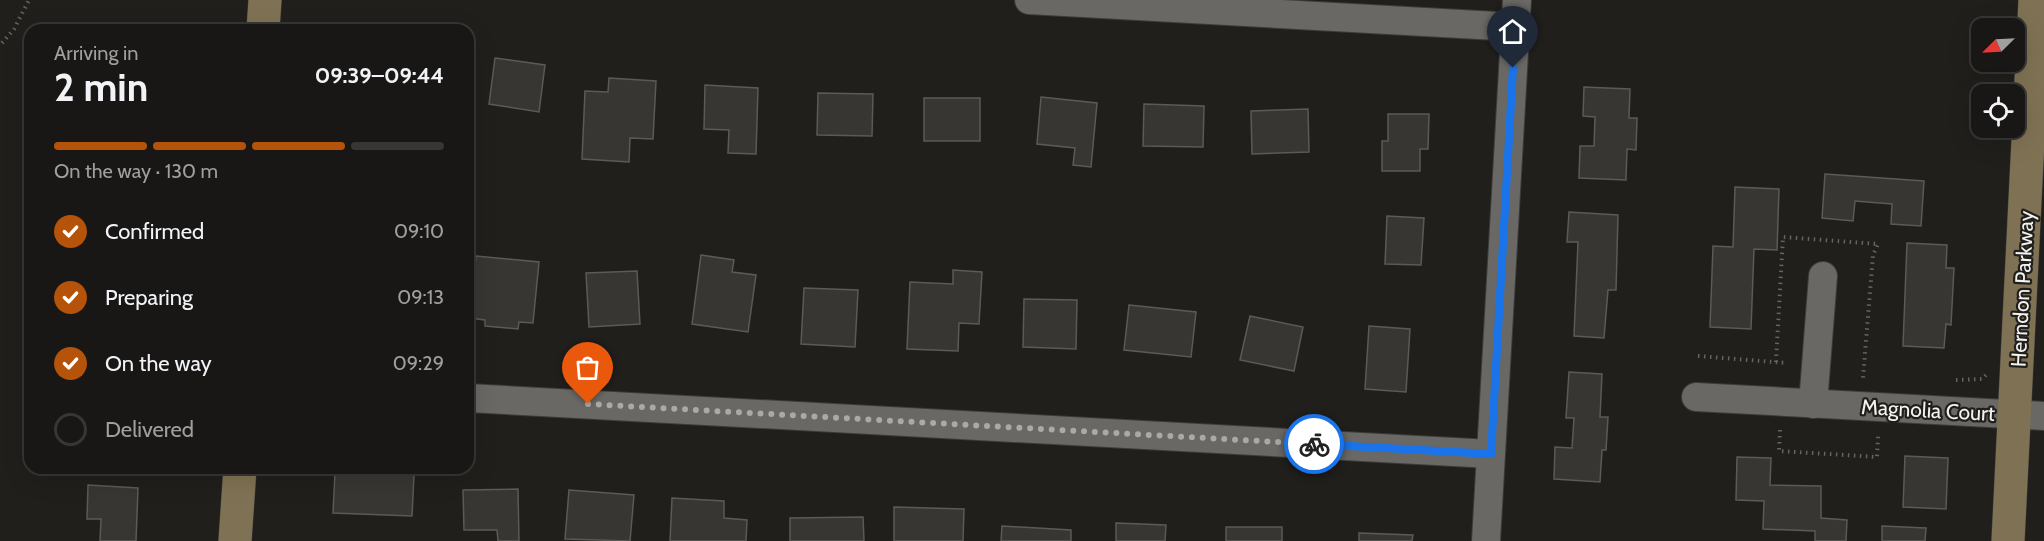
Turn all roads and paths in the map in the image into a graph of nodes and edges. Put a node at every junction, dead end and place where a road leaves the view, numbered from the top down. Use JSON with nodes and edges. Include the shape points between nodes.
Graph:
{"nodes":[{"id":1,"x":29,"y":0,"type":"edge"},
{"id":2,"x":265,"y":0,"type":"edge"},
{"id":3,"x":1029,"y":0,"type":"edge"},
{"id":4,"x":2035,"y":0,"type":"edge"},
{"id":5,"x":1111,"y":2,"type":"edge"},
{"id":6,"x":1516,"y":13,"type":"edge"},
{"id":7,"x":263,"y":24,"type":"edge"},
{"id":8,"x":2,"y":43,"type":"dead end"},
{"id":9,"x":2038,"y":92,"type":"edge"},
{"id":10,"x":1823,"y":276,"type":"dead end"},
{"id":11,"x":1698,"y":356,"type":"dead end"},
{"id":12,"x":1776,"y":362,"type":"junction"},
{"id":13,"x":1788,"y":363,"type":"dead end"},
{"id":14,"x":1992,"y":369,"type":"dead end"},
{"id":15,"x":1863,"y":380,"type":"dead end"},
{"id":16,"x":1954,"y":380,"type":"dead end"},
{"id":17,"x":1696,"y":397,"type":"dead end"},
{"id":18,"x":474,"y":398,"type":"edge"},
{"id":19,"x":1813,"y":404,"type":"junction"},
{"id":20,"x":1880,"y":407,"type":"junction"},
{"id":21,"x":2030,"y":415,"type":"edge"},
{"id":22,"x":1780,"y":427,"type":"dead end"},
{"id":23,"x":1491,"y":454,"type":"junction"},
{"id":24,"x":240,"y":474,"type":"edge"},
{"id":25,"x":236,"y":541,"type":"edge"},
{"id":26,"x":1486,"y":541,"type":"edge"},
{"id":27,"x":2008,"y":541,"type":"edge"}],
"edges":[{"from":1,"to":8,"type":"path"},
{"from":2,"to":7,"type":"main road"},
{"from":3,"to":5,"type":"street"},
{"from":4,"to":9,"type":"main road","name":"Herndon Parkway"},
{"from":5,"to":6,"type":"street"},
{"from":6,"to":23,"type":"street"},
{"from":9,"to":21,"type":"main road","name":"Herndon Parkway"},
{"from":10,"to":19,"type":"street"},
{"from":11,"to":12,"type":"path"},
{"from":12,"to":13,"type":"path"},
{"from":12,"to":15,"type":"path","via":[[1782,237],[1878,244],[1872,255]]},
{"from":14,"to":16,"type":"path","via":[[1982,379]]},
{"from":17,"to":19,"type":"street","name":"Magnolia Court"},
{"from":18,"to":23,"type":"street"},
{"from":19,"to":20,"type":"street","name":"Magnolia Court"},
{"from":20,"to":21,"type":"street","name":"Magnolia Court"},
{"from":20,"to":22,"type":"path","via":[[1877,457],[1779,451]]},
{"from":21,"to":27,"type":"main road","name":"Herndon Parkway"},
{"from":23,"to":26,"type":"street"},
{"from":24,"to":25,"type":"main road"}]}
